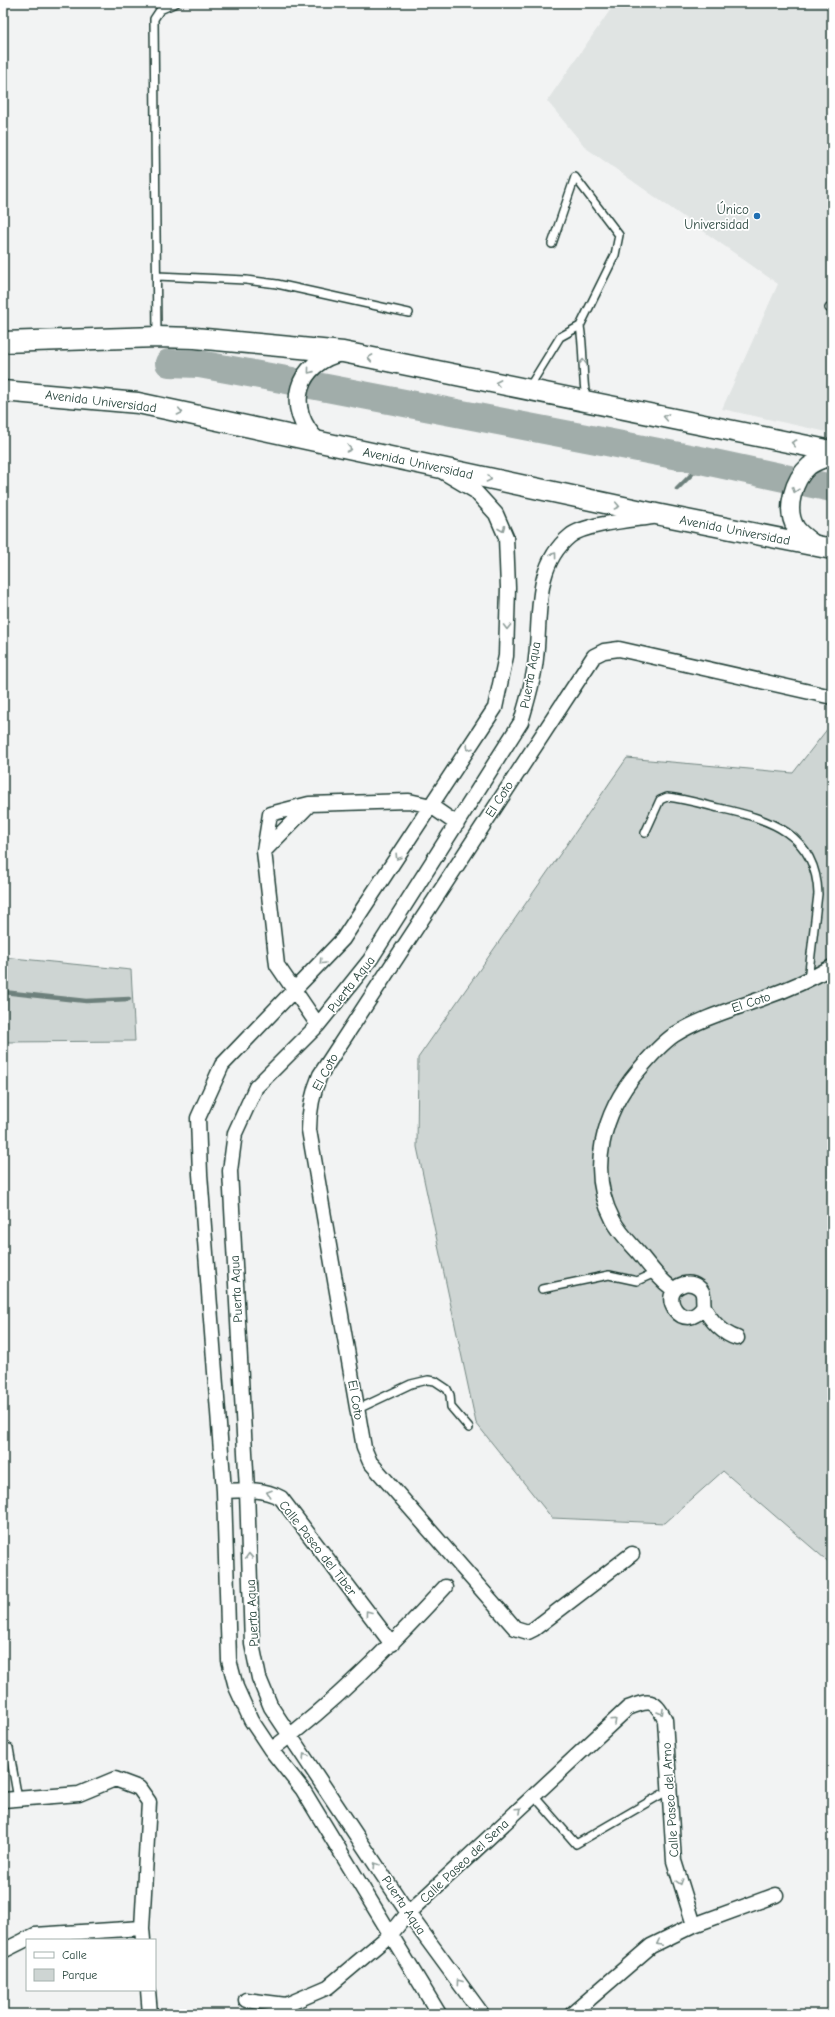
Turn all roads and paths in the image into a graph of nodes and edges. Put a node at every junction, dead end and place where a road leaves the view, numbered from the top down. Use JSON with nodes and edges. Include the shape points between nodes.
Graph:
{"nodes":[{"id":1,"x":176,"y":3,"type":"edge"},
{"id":2,"x":552,"y":244,"type":"dead end"},
{"id":3,"x":157,"y":276,"type":"junction"},
{"id":4,"x":409,"y":313,"type":"dead end"},
{"id":5,"x":580,"y":326,"type":"junction"},
{"id":6,"x":157,"y":337,"type":"junction"},
{"id":7,"x":3,"y":342,"type":"edge"},
{"id":8,"x":343,"y":352,"type":"junction"},
{"id":9,"x":528,"y":389,"type":"junction"},
{"id":10,"x":3,"y":391,"type":"edge"},
{"id":11,"x":586,"y":401,"type":"junction"},
{"id":12,"x":318,"y":442,"type":"junction"},
{"id":13,"x":832,"y":451,"type":"edge"},
{"id":14,"x":832,"y":456,"type":"edge"},
{"id":15,"x":434,"y":467,"type":"junction"},
{"id":16,"x":660,"y":515,"type":"junction"},
{"id":17,"x":824,"y":547,"type":"edge"},
{"id":18,"x":832,"y":696,"type":"edge"},
{"id":19,"x":309,"y":804,"type":"junction"},
{"id":20,"x":431,"y":806,"type":"junction"},
{"id":21,"x":457,"y":824,"type":"junction"},
{"id":22,"x":645,"y":833,"type":"dead end"},
{"id":23,"x":264,"y":851,"type":"junction"},
{"id":24,"x":832,"y":967,"type":"edge"},
{"id":25,"x":808,"y":981,"type":"junction"},
{"id":26,"x":294,"y":992,"type":"junction"},
{"id":27,"x":318,"y":1025,"type":"junction"},
{"id":28,"x":655,"y":1273,"type":"junction"},
{"id":29,"x":542,"y":1289,"type":"dead end"},
{"id":30,"x":674,"y":1290,"type":"junction"},
{"id":31,"x":704,"y":1306,"type":"junction"},
{"id":32,"x":737,"y":1338,"type":"dead end"},
{"id":33,"x":358,"y":1409,"type":"junction"},
{"id":34,"x":469,"y":1428,"type":"dead end"},
{"id":35,"x":247,"y":1490,"type":"junction"},
{"id":36,"x":224,"y":1491,"type":"junction"},
{"id":37,"x":632,"y":1554,"type":"dead end"},
{"id":38,"x":445,"y":1587,"type":"dead end"},
{"id":39,"x":392,"y":1644,"type":"junction"},
{"id":40,"x":628,"y":1708,"type":"joint"},
{"id":41,"x":291,"y":1735,"type":"junction"},
{"id":42,"x":3,"y":1749,"type":"edge"},
{"id":43,"x":271,"y":1750,"type":"junction"},
{"id":44,"x":669,"y":1790,"type":"junction"},
{"id":45,"x":534,"y":1796,"type":"junction"},
{"id":46,"x":18,"y":1799,"type":"junction"},
{"id":47,"x":3,"y":1800,"type":"edge"},
{"id":48,"x":776,"y":1895,"type":"dead end"},
{"id":49,"x":408,"y":1913,"type":"junction"},
{"id":50,"x":694,"y":1925,"type":"junction"},
{"id":51,"x":142,"y":1934,"type":"edge"},
{"id":52,"x":391,"y":1934,"type":"junction"},
{"id":53,"x":27,"y":1939,"type":"edge"},
{"id":54,"x":26,"y":1940,"type":"edge"},
{"id":55,"x":3,"y":1951,"type":"edge"},
{"id":56,"x":148,"y":1991,"type":"edge"},
{"id":57,"x":246,"y":2000,"type":"dead end"},
{"id":58,"x":150,"y":2014,"type":"edge"},
{"id":59,"x":439,"y":2014,"type":"edge"},
{"id":60,"x":482,"y":2014,"type":"edge"},
{"id":61,"x":572,"y":2014,"type":"edge"}],
"edges":[{"from":1,"to":3,"type":"lane","via":[[160,10],[154,19]]},
{"from":2,"to":5,"type":"lane","via":[[576,177],[619,235],[615,255]]},
{"from":3,"to":4,"type":"lane","via":[[277,284]]},
{"from":3,"to":6,"type":"lane"},
{"from":5,"to":9,"type":"lane","via":[[560,337]]},
{"from":11,"to":5,"type":"lane","one_way":true,"via":[[582,375],[584,347]]},
{"from":6,"to":7,"type":"main road"},
{"from":6,"to":8,"type":"main road"},
{"from":9,"to":8,"type":"main road","one_way":true},
{"from":8,"to":12,"type":"street","one_way":true,"via":[[332,354],[315,364],[302,381],[299,391],[301,419],[305,428]]},
{"from":9,"to":11,"type":"main road"},
{"from":10,"to":12,"type":"main road","name":"Avenida Universidad","one_way":true,"via":[[138,403]]},
{"from":13,"to":11,"type":"main road","one_way":true},
{"from":12,"to":15,"type":"main road","name":"Avenida Universidad","one_way":true},
{"from":14,"to":17,"type":"street","one_way":true,"via":[[810,465],[802,473],[791,501],[791,516],[796,527],[805,537]]},
{"from":15,"to":16,"type":"main road","name":"Avenida Universidad","one_way":true},
{"from":15,"to":20,"type":"street","name":"Puerta Aqua","one_way":true,"via":[[475,491],[496,514],[506,538],[508,588],[506,656],[495,708]]},
{"from":16,"to":17,"type":"main road","name":"Avenida Universidad"},
{"from":21,"to":16,"type":"street","name":"Puerta Aqua","one_way":true,"via":[[521,722],[531,689],[536,658],[540,591],[551,558],[571,536],[596,526]]},
{"from":18,"to":33,"type":"street","name":"El Coto","via":[[619,649],[604,651],[594,656],[586,666],[320,1075],[313,1092],[309,1130]]},
{"from":19,"to":20,"type":"street","via":[[409,801]]},
{"from":19,"to":23,"type":"street"},
{"from":19,"to":23,"type":"street","via":[[270,814]]},
{"from":20,"to":21,"type":"street"},
{"from":20,"to":26,"type":"street","name":"Puerta Aqua","one_way":true,"via":[[343,939]]},
{"from":21,"to":27,"type":"street","name":"Puerta Aqua","via":[[370,960]]},
{"from":22,"to":25,"type":"lane","via":[[660,800],[667,797],[752,816],[773,824],[791,835],[814,866],[817,880],[818,894]]},
{"from":23,"to":26,"type":"street","via":[[277,965]]},
{"from":24,"to":25,"type":"street","name":"El Coto"},
{"from":25,"to":28,"type":"street","name":"El Coto","via":[[704,1018],[673,1036],[648,1059],[627,1084],[610,1116],[604,1131],[600,1164],[603,1195],[614,1222]]},
{"from":26,"to":27,"type":"street"},
{"from":26,"to":36,"type":"street","name":"Puerta Aqua","via":[[222,1065],[198,1118]]},
{"from":27,"to":35,"type":"street","name":"Puerta Aqua","via":[[256,1088],[235,1133],[230,1171]]},
{"from":28,"to":29,"type":"lane","via":[[637,1281],[609,1275]]},
{"from":28,"to":30,"type":"street","name":"El Coto"},
{"from":30,"to":31,"type":"street","via":[[686,1284],[693,1284],[703,1292]]},
{"from":30,"to":31,"type":"street","via":[[672,1304],[680,1315],[694,1316]]},
{"from":31,"to":32,"type":"street","via":[[716,1325],[728,1336]]},
{"from":33,"to":34,"type":"lane","via":[[420,1381],[434,1381],[446,1389],[450,1395],[451,1407]]},
{"from":33,"to":37,"type":"street","name":"El Coto","via":[[370,1462],[515,1628],[528,1632],[534,1629]]},
{"from":35,"to":36,"type":"street","name":"Calle Paseo del Tiber"},
{"from":39,"to":35,"type":"street","name":"Calle Paseo del Tiber","one_way":true,"via":[[280,1498],[269,1492]]},
{"from":41,"to":35,"type":"street","name":"Puerta Aqua","one_way":true,"via":[[271,1707],[259,1678],[252,1644]]},
{"from":36,"to":43,"type":"street","name":"Puerta Aqua","via":[[229,1660],[236,1687],[251,1720]]},
{"from":38,"to":39,"type":"street"},
{"from":39,"to":41,"type":"street"},
{"from":40,"to":44,"type":"street","name":"Calle Paseo del Arno","one_way":true,"via":[[652,1702],[660,1709],[665,1720]]},
{"from":45,"to":40,"type":"street","name":"Calle Paseo del Sena","one_way":true},
{"from":41,"to":43,"type":"street"},
{"from":49,"to":41,"type":"street","name":"Puerta Aqua","one_way":true},
{"from":42,"to":46,"type":"lane","via":[[9,1748]]},
{"from":43,"to":52,"type":"street","name":"Puerta Aqua","via":[[303,1790]]},
{"from":44,"to":45,"type":"lane","via":[[576,1844]]},
{"from":44,"to":50,"type":"street","name":"Calle Paseo del Arno","one_way":true,"via":[[674,1861]]},
{"from":49,"to":45,"type":"street","name":"Calle Paseo del Sena","one_way":true},
{"from":46,"to":47,"type":"street"},
{"from":46,"to":51,"type":"street","via":[[78,1794],[115,1779],[139,1788],[149,1802]]},
{"from":48,"to":50,"type":"street"},
{"from":49,"to":52,"type":"street","name":"Calle Paseo del Sena"},
{"from":60,"to":49,"type":"street","name":"Puerta Aqua","one_way":true},
{"from":50,"to":61,"type":"street","one_way":true,"via":[[652,1946]]},
{"from":51,"to":53,"type":"street","via":[[35,1935]]},
{"from":52,"to":57,"type":"street","name":"Calle Paseo del Sena","via":[[328,1987],[286,2005]]},
{"from":52,"to":59,"type":"street","name":"Puerta Aqua"},
{"from":54,"to":55,"type":"street"},
{"from":56,"to":58,"type":"street"}]}
